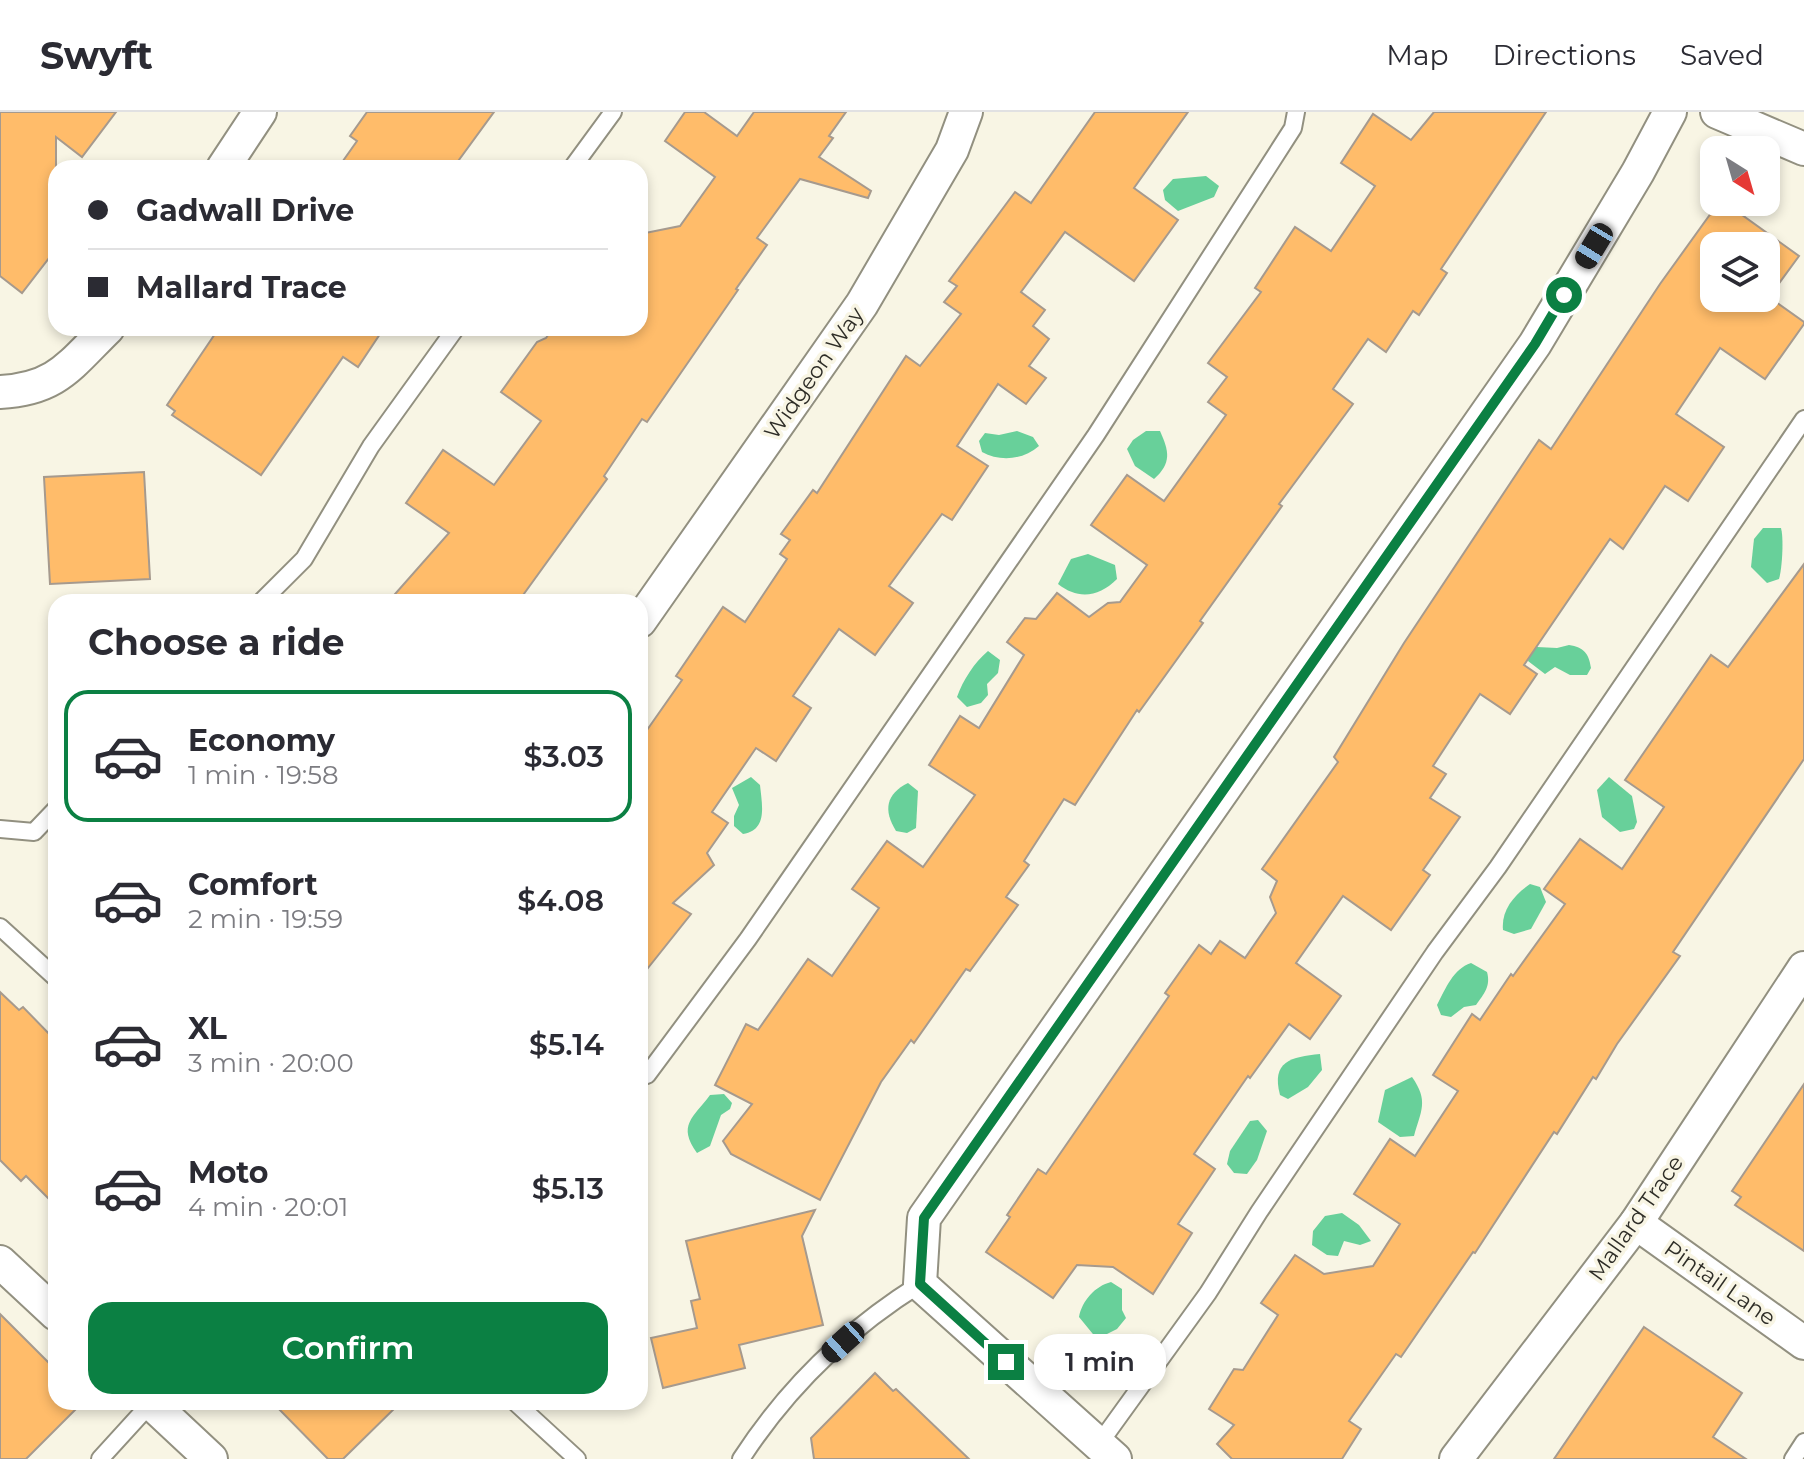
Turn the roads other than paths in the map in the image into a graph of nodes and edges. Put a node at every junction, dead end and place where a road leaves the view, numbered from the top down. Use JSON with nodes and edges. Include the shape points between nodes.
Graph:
{"nodes":[{"id":1,"x":260,"y":112,"type":"edge"},
{"id":2,"x":613,"y":112,"type":"edge"},
{"id":3,"x":966,"y":112,"type":"edge"},
{"id":4,"x":1296,"y":112,"type":"edge"},
{"id":5,"x":1670,"y":112,"type":"edge"},
{"id":6,"x":1717,"y":112,"type":"edge"},
{"id":7,"x":1804,"y":149,"type":"edge"},
{"id":8,"x":228,"y":160,"type":"edge"},
{"id":9,"x":578,"y":160,"type":"edge"},
{"id":10,"x":100,"y":336,"type":"edge"},
{"id":11,"x":450,"y":336,"type":"edge"},
{"id":12,"x":15,"y":390,"type":"edge"},
{"id":13,"x":1804,"y":419,"type":"edge"},
{"id":14,"x":269,"y":594,"type":"edge"},
{"id":15,"x":648,"y":610,"type":"edge"},
{"id":16,"x":48,"y":817,"type":"edge"},
{"id":17,"x":0,"y":829,"type":"edge"},
{"id":18,"x":0,"y":927,"type":"edge"},
{"id":19,"x":1804,"y":968,"type":"edge"},
{"id":20,"x":48,"y":971,"type":"edge"},
{"id":21,"x":648,"y":1074,"type":"edge"},
{"id":22,"x":1636,"y":1223,"type":"junction"},
{"id":23,"x":0,"y":1262,"type":"edge"},
{"id":24,"x":920,"y":1284,"type":"junction"},
{"id":25,"x":48,"y":1307,"type":"edge"},
{"id":26,"x":1804,"y":1343,"type":"edge"},
{"id":27,"x":144,"y":1410,"type":"edge"},
{"id":28,"x":158,"y":1410,"type":"edge"},
{"id":29,"x":524,"y":1410,"type":"edge"},
{"id":30,"x":1804,"y":1442,"type":"edge"},
{"id":31,"x":1107,"y":1452,"type":"edge"},
{"id":32,"x":100,"y":1459,"type":"edge"},
{"id":33,"x":211,"y":1459,"type":"edge"},
{"id":34,"x":577,"y":1459,"type":"edge"},
{"id":35,"x":741,"y":1459,"type":"edge"},
{"id":36,"x":1456,"y":1459,"type":"edge"},
{"id":37,"x":1793,"y":1459,"type":"edge"}],
"edges":[{"from":1,"to":8,"type":"street"},
{"from":2,"to":9,"type":"lane"},
{"from":3,"to":15,"type":"street","name":"Widgeon Way","via":[[952,150],[862,304]]},
{"from":4,"to":21,"type":"lane","via":[[1293,128],[1096,435],[748,939]]},
{"from":5,"to":24,"type":"street","via":[[1535,344],[924,1218]]},
{"from":6,"to":7,"type":"street"},
{"from":10,"to":12,"type":"street","via":[[54,380]]},
{"from":11,"to":14,"type":"lane","via":[[371,446],[304,559]]},
{"from":13,"to":31,"type":"lane","via":[[1259,1212]]},
{"from":16,"to":17,"type":"lane","via":[[34,832]]},
{"from":18,"to":20,"type":"lane"},
{"from":19,"to":22,"type":"street","name":"Mallard Trace"},
{"from":22,"to":26,"type":"street","name":"Pintail Lane"},
{"from":22,"to":36,"type":"street","name":"Mallard Trace"},
{"from":23,"to":25,"type":"street"},
{"from":24,"to":31,"type":"street"},
{"from":24,"to":35,"type":"lane","via":[[879,1309],[806,1374]]},
{"from":27,"to":32,"type":"lane"},
{"from":28,"to":33,"type":"street"},
{"from":29,"to":34,"type":"lane"},
{"from":30,"to":37,"type":"lane"}]}
